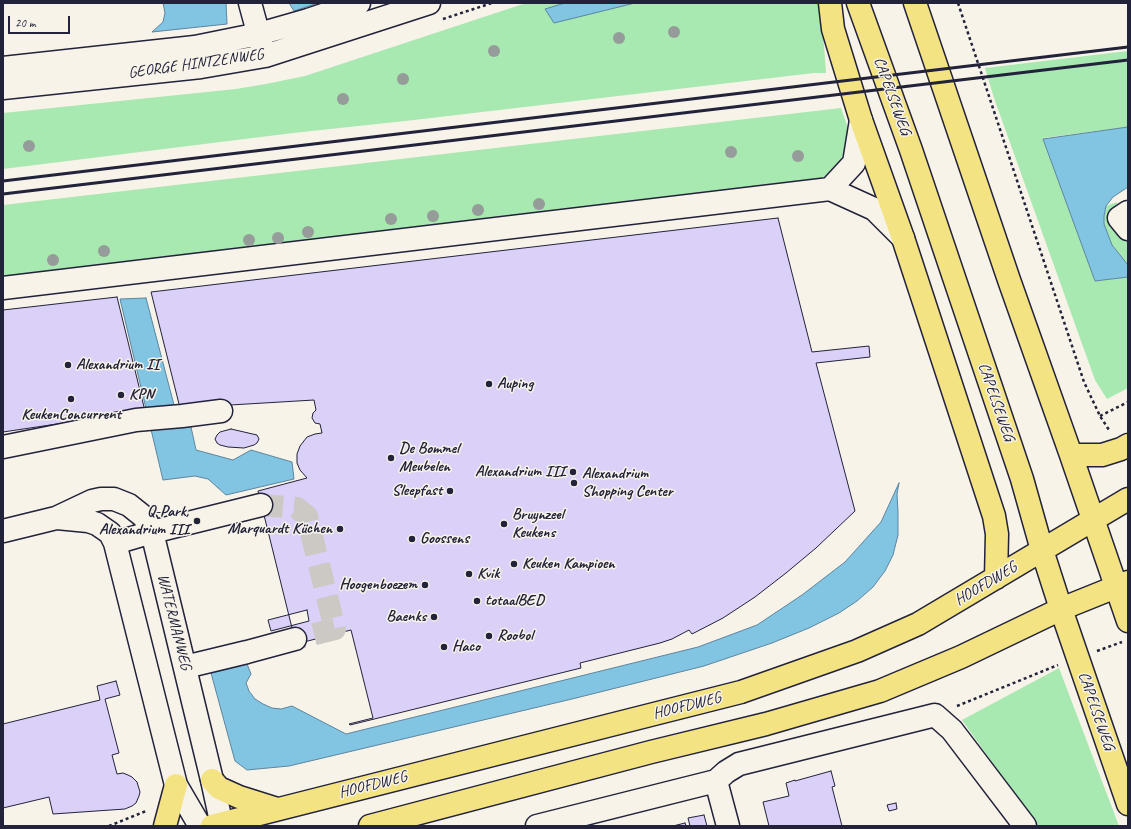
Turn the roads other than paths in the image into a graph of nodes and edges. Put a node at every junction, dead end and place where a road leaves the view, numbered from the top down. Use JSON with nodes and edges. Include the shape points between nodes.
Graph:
{"nodes":[{"id":1,"x":250,"y":3,"type":"edge"},
{"id":2,"x":359,"y":3,"type":"edge"},
{"id":3,"x":429,"y":3,"type":"edge"},
{"id":4,"x":830,"y":3,"type":"edge"},
{"id":5,"x":858,"y":3,"type":"edge"},
{"id":6,"x":915,"y":3,"type":"edge"},
{"id":7,"x":259,"y":34,"type":"junction"},
{"id":8,"x":265,"y":56,"type":"junction"},
{"id":9,"x":3,"y":68,"type":"edge"},
{"id":10,"x":3,"y":88,"type":"edge"},
{"id":11,"x":861,"y":120,"type":"junction"},
{"id":12,"x":830,"y":189,"type":"junction"},
{"id":13,"x":1128,"y":212,"type":"edge"},
{"id":14,"x":1128,"y":229,"type":"edge"},
{"id":15,"x":903,"y":238,"type":"junction"},
{"id":16,"x":3,"y":288,"type":"edge"},
{"id":17,"x":221,"y":411,"type":"dead end"},
{"id":18,"x":1128,"y":445,"type":"edge"},
{"id":19,"x":3,"y":447,"type":"edge"},
{"id":20,"x":1071,"y":455,"type":"junction"},
{"id":21,"x":1128,"y":499,"type":"edge"},
{"id":22,"x":261,"y":505,"type":"tunnel mouth"},
{"id":23,"x":56,"y":518,"type":"junction"},
{"id":24,"x":1093,"y":520,"type":"junction"},
{"id":25,"x":3,"y":531,"type":"edge"},
{"id":26,"x":152,"y":532,"type":"junction"},
{"id":27,"x":115,"y":543,"type":"junction"},
{"id":28,"x":1042,"y":550,"type":"junction"},
{"id":29,"x":996,"y":578,"type":"junction"},
{"id":30,"x":1122,"y":584,"type":"edge"},
{"id":31,"x":1062,"y":609,"type":"junction"},
{"id":32,"x":1128,"y":621,"type":"edge"},
{"id":33,"x":295,"y":639,"type":"tunnel mouth"},
{"id":34,"x":185,"y":667,"type":"junction"},
{"id":35,"x":212,"y":780,"type":"junction"},
{"id":36,"x":716,"y":780,"type":"junction"},
{"id":37,"x":176,"y":785,"type":"junction"},
{"id":38,"x":1128,"y":804,"type":"edge"},
{"id":39,"x":277,"y":809,"type":"junction"},
{"id":40,"x":218,"y":825,"type":"edge"},
{"id":41,"x":166,"y":826,"type":"edge"},
{"id":42,"x":200,"y":826,"type":"edge"},
{"id":43,"x":370,"y":826,"type":"edge"},
{"id":44,"x":537,"y":826,"type":"edge"},
{"id":45,"x":728,"y":826,"type":"edge"},
{"id":46,"x":1026,"y":826,"type":"edge"}],
"edges":[{"from":1,"to":7,"type":"street"},
{"from":2,"to":7,"type":"street","name":"GEORGE HINTZENWEG"},
{"from":3,"to":8,"type":"street","name":"GEORGE HINTZENWEG"},
{"from":4,"to":11,"type":"main road","via":[[833,29]]},
{"from":5,"to":28,"type":"main road","name":"CAPELSEWEG","via":[[911,150],[1022,479]]},
{"from":6,"to":20,"type":"main road"},
{"from":7,"to":8,"type":"street"},
{"from":7,"to":9,"type":"street","name":"GEORGE HINTZENWEG","via":[[195,47]]},
{"from":8,"to":10,"type":"street","name":"GEORGE HINTZENWEG","via":[[201,66]]},
{"from":11,"to":12,"type":"street","via":[[854,163]]},
{"from":11,"to":15,"type":"main road"},
{"from":12,"to":15,"type":"street","via":[[874,209]]},
{"from":12,"to":16,"type":"street"},
{"from":13,"to":14,"type":"street","via":[[1119,218]]},
{"from":15,"to":29,"type":"main road","via":[[994,516],[997,534]]},
{"from":17,"to":19,"type":"street","via":[[146,418]]},
{"from":18,"to":20,"type":"main road","via":[[1102,455]]},
{"from":20,"to":24,"type":"main road"},
{"from":21,"to":24,"type":"main road","name":"HOOFDWEG"},
{"from":22,"to":26,"type":"street"},
{"from":23,"to":25,"type":"street","name":"WATERMANWEG"},
{"from":23,"to":26,"type":"street","name":"WATERMANWEG","via":[[92,501],[114,499],[129,505],[144,517]]},
{"from":23,"to":27,"type":"street","name":"WATERMANWEG","via":[[97,524],[110,533]]},
{"from":24,"to":28,"type":"main road","name":"HOOFDWEG"},
{"from":24,"to":30,"type":"main road"},
{"from":26,"to":27,"type":"street"},
{"from":26,"to":34,"type":"street","name":"WATERMANWEG"},
{"from":27,"to":37,"type":"street","name":"WATERMANWEG"},
{"from":28,"to":29,"type":"main road","name":"HOOFDWEG"},
{"from":28,"to":31,"type":"main road","name":"CAPELSEWEG"},
{"from":29,"to":39,"type":"main road","name":"HOOFDWEG","via":[[918,624],[857,651],[741,692]]},
{"from":30,"to":31,"type":"main road"},
{"from":30,"to":32,"type":"main road"},
{"from":31,"to":38,"type":"main road","name":"CAPELSEWEG"},
{"from":31,"to":43,"type":"main road","via":[[961,657],[880,691],[766,724]]},
{"from":33,"to":34,"type":"street"},
{"from":34,"to":35,"type":"street","name":"WATERMANWEG"},
{"from":35,"to":39,"type":"main road","via":[[219,788],[239,797]]},
{"from":35,"to":40,"type":"street","name":"WATERMANWEG"},
{"from":36,"to":44,"type":"street"},
{"from":36,"to":45,"type":"street"},
{"from":36,"to":46,"type":"street","via":[[739,764],[935,715],[952,730]]},
{"from":37,"to":41,"type":"main road"},
{"from":37,"to":42,"type":"street","name":"WATERMANWEG"},
{"from":39,"to":40,"type":"main road","name":"HOOFDWEG"}]}
